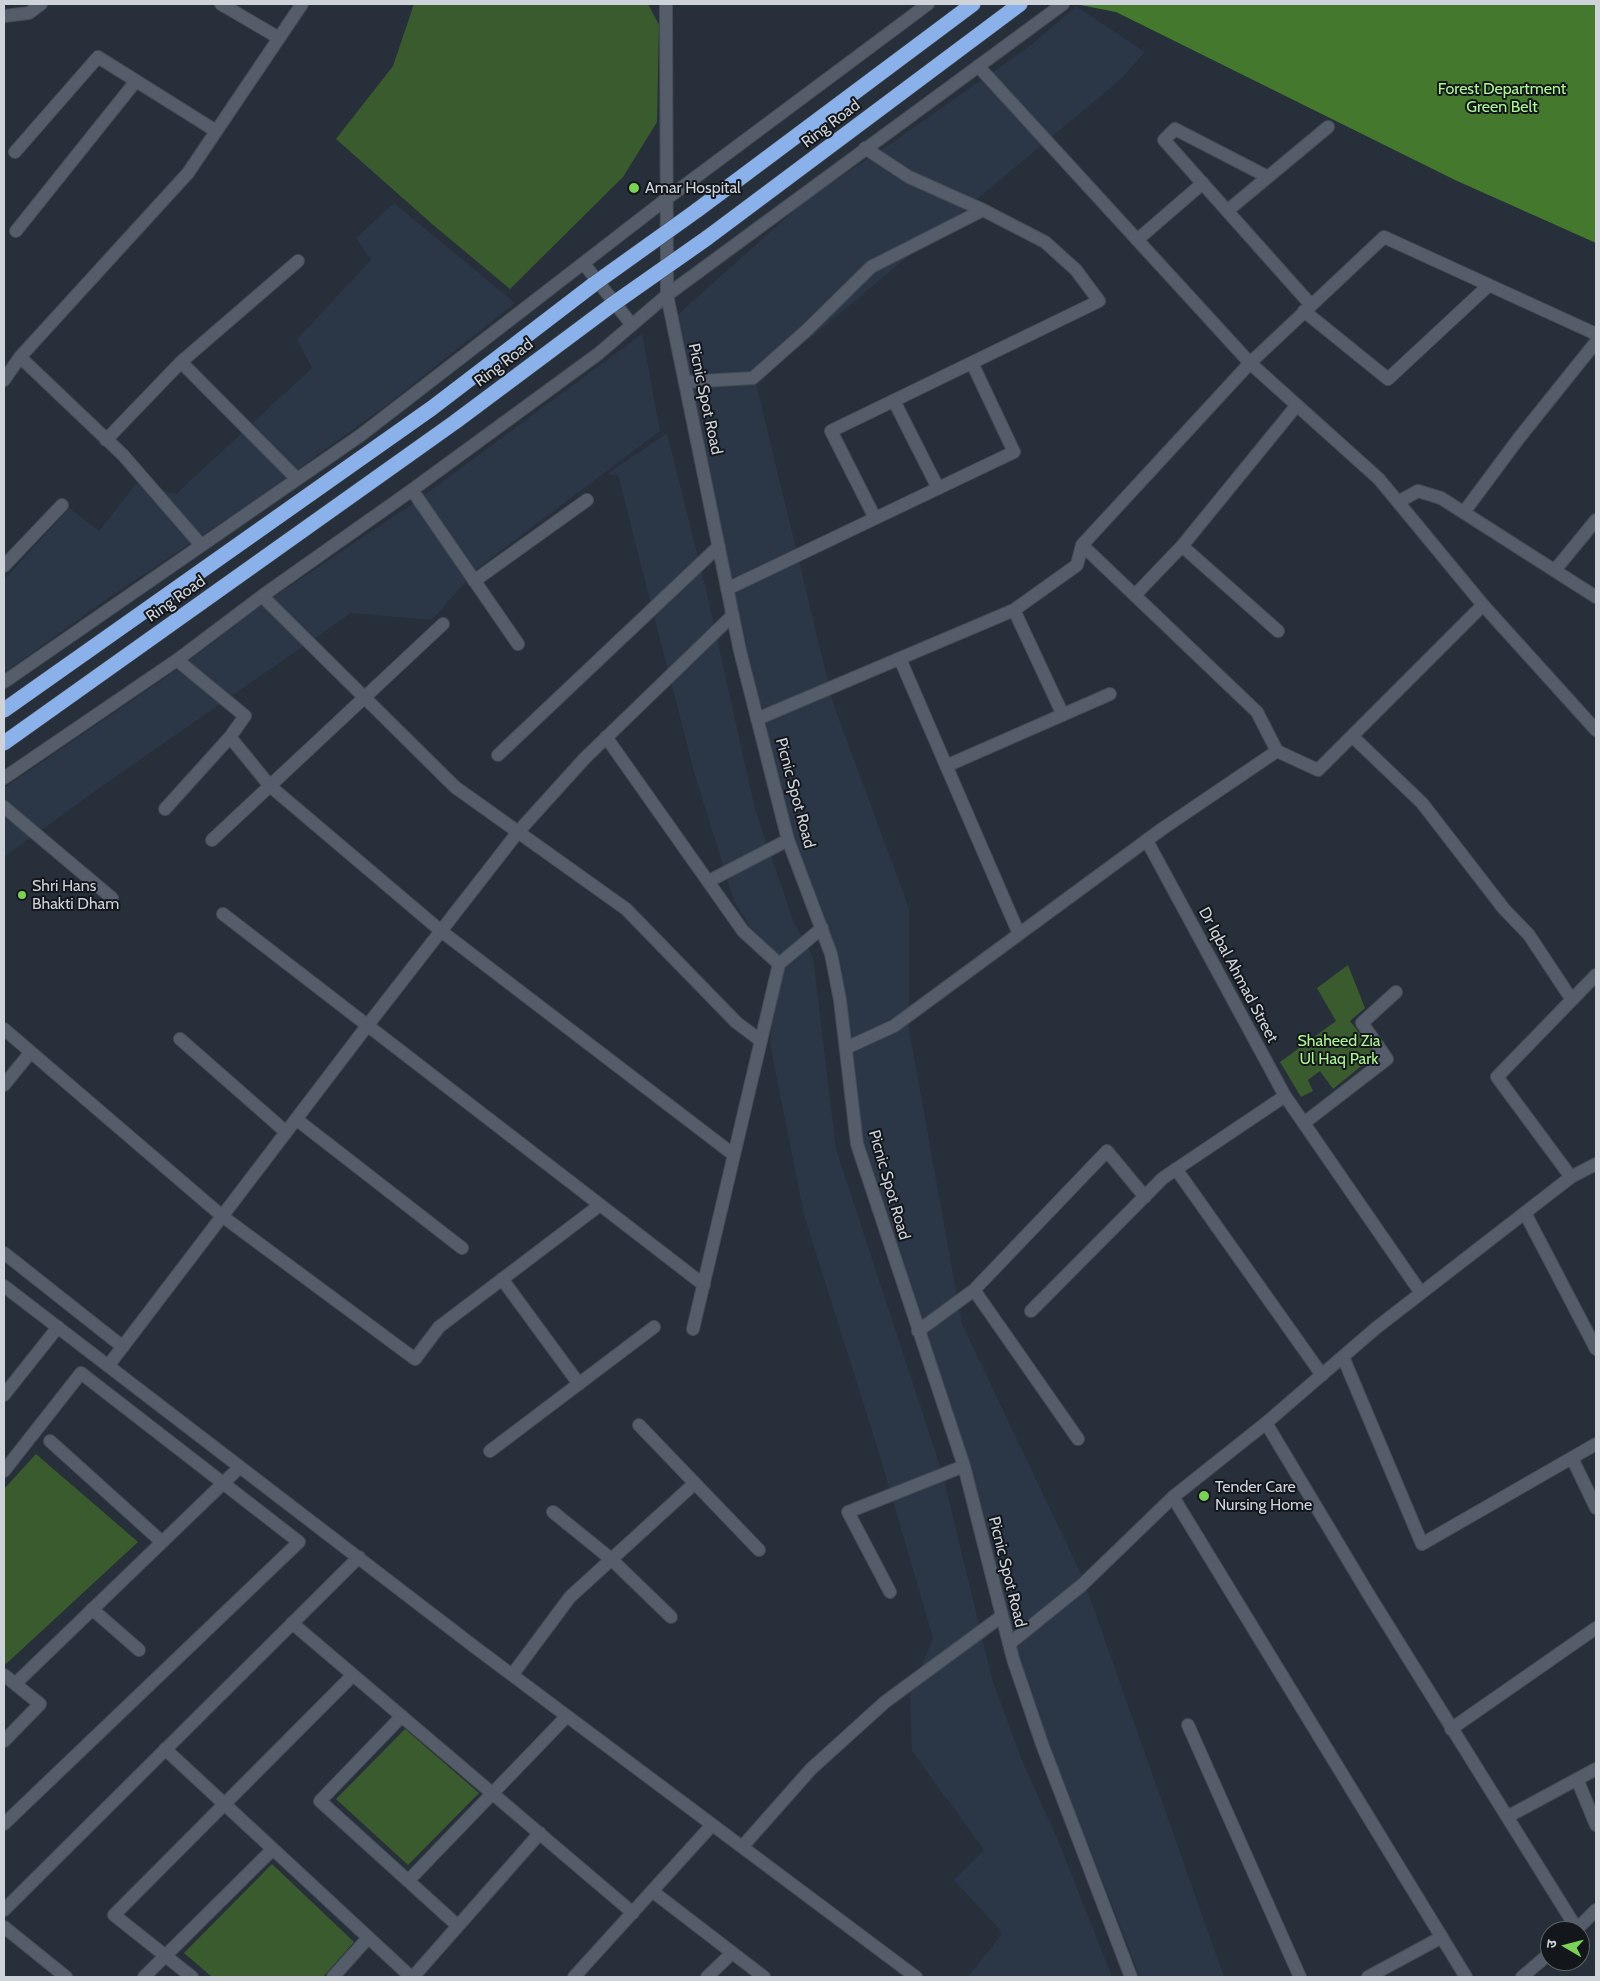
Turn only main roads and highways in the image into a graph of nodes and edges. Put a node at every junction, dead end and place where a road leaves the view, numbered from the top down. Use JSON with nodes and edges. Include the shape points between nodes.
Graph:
{"nodes":[{"id":1,"x":973,"y":4,"type":"edge"},
{"id":2,"x":1020,"y":4,"type":"edge"},
{"id":3,"x":4,"y":710,"type":"edge"},
{"id":4,"x":4,"y":743,"type":"edge"}],
"edges":[{"from":1,"to":3,"type":"highway","name":"Ring Road","bridge":true,"via":[[432,408]]},
{"from":2,"to":4,"type":"highway","name":"Ring Road","bridge":true,"via":[[455,422]]}]}
